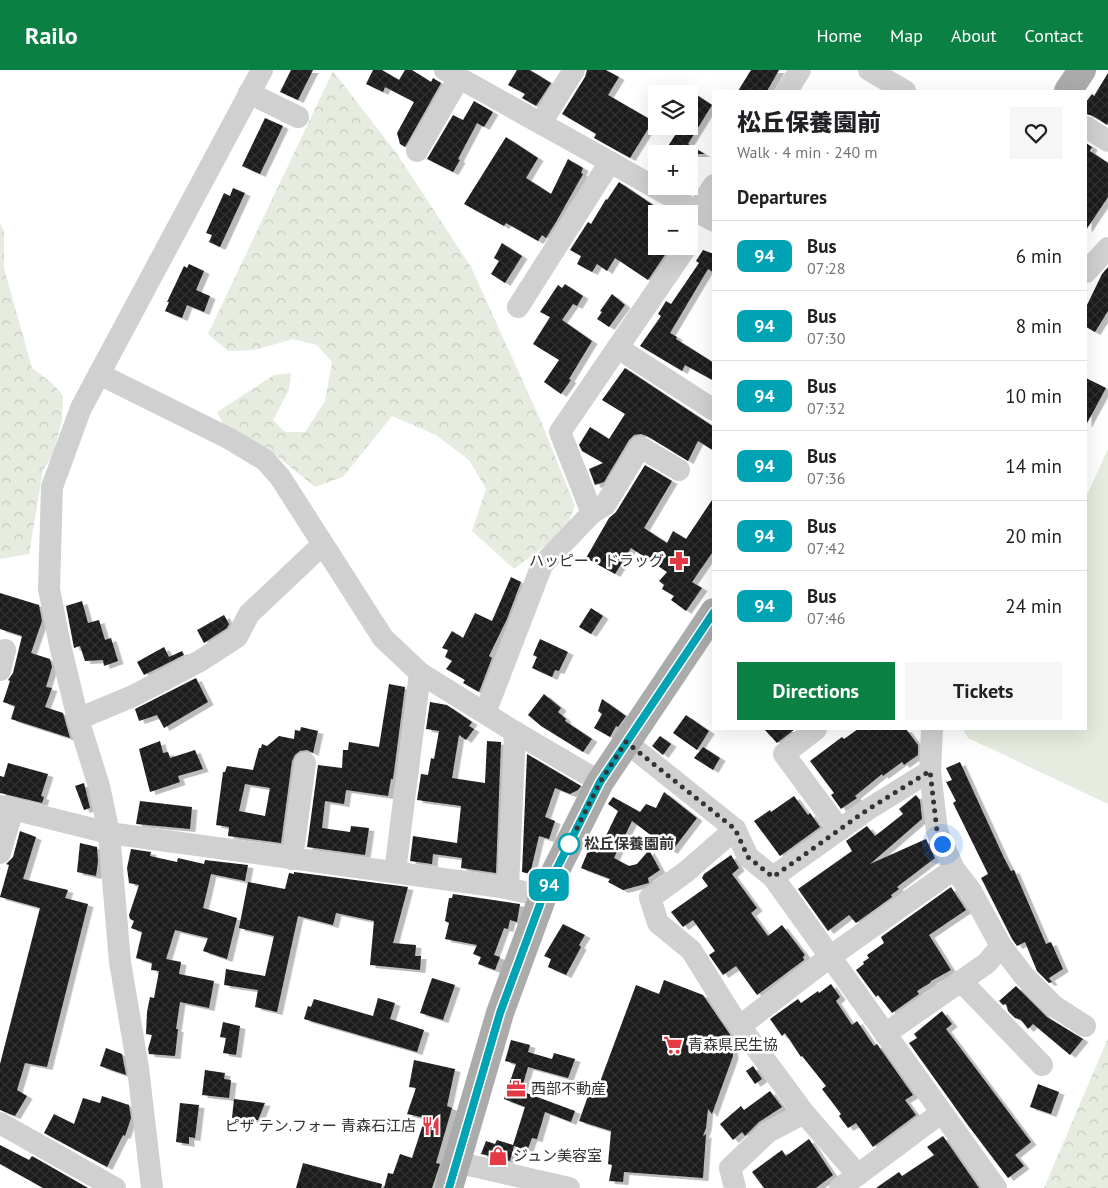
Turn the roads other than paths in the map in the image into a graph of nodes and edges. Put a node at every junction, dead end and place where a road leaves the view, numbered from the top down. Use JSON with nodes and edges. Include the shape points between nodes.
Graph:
{"nodes":[{"id":1,"x":262,"y":70,"type":"edge"},
{"id":2,"x":574,"y":70,"type":"edge"},
{"id":3,"x":800,"y":70,"type":"edge"},
{"id":4,"x":870,"y":70,"type":"edge"},
{"id":5,"x":1082,"y":70,"type":"edge"},
{"id":6,"x":452,"y":74,"type":"edge"},
{"id":7,"x":788,"y":90,"type":"edge"},
{"id":8,"x":903,"y":90,"type":"edge"},
{"id":9,"x":1069,"y":90,"type":"edge"},
{"id":10,"x":249,"y":94,"type":"junction"},
{"id":11,"x":298,"y":117,"type":"dead end"},
{"id":12,"x":541,"y":123,"type":"junction"},
{"id":13,"x":1087,"y":128,"type":"edge"},
{"id":14,"x":1108,"y":141,"type":"edge"},
{"id":15,"x":417,"y":151,"type":"dead end"},
{"id":16,"x":610,"y":162,"type":"junction"},
{"id":17,"x":712,"y":193,"type":"edge"},
{"id":18,"x":706,"y":217,"type":"edge"},
{"id":19,"x":698,"y":229,"type":"edge"},
{"id":20,"x":1108,"y":248,"type":"edge"},
{"id":21,"x":681,"y":255,"type":"edge"},
{"id":22,"x":1087,"y":271,"type":"edge"},
{"id":23,"x":518,"y":307,"type":"dead end"},
{"id":24,"x":618,"y":348,"type":"junction"},
{"id":25,"x":99,"y":374,"type":"junction"},
{"id":26,"x":712,"y":409,"type":"edge"},
{"id":27,"x":679,"y":470,"type":"dead end"},
{"id":28,"x":592,"y":513,"type":"junction"},
{"id":29,"x":322,"y":544,"type":"junction"},
{"id":30,"x":712,"y":615,"type":"edge"},
{"id":31,"x":420,"y":673,"type":"junction"},
{"id":32,"x":485,"y":713,"type":"junction"},
{"id":33,"x":78,"y":719,"type":"junction"},
{"id":34,"x":815,"y":730,"type":"edge"},
{"id":35,"x":932,"y":730,"type":"edge"},
{"id":36,"x":515,"y":732,"type":"junction"},
{"id":37,"x":626,"y":742,"type":"junction"},
{"id":38,"x":305,"y":763,"type":"dead end"},
{"id":39,"x":930,"y":771,"type":"junction"},
{"id":40,"x":600,"y":782,"type":"junction"},
{"id":41,"x":6,"y":807,"type":"edge"},
{"id":42,"x":735,"y":829,"type":"junction"},
{"id":43,"x":840,"y":830,"type":"junction"},
{"id":44,"x":109,"y":833,"type":"junction"},
{"id":45,"x":0,"y":853,"type":"edge"},
{"id":46,"x":292,"y":859,"type":"junction"},
{"id":47,"x":954,"y":869,"type":"junction"},
{"id":48,"x":395,"y":872,"type":"junction"},
{"id":49,"x":773,"y":877,"type":"junction"},
{"id":50,"x":508,"y":888,"type":"junction"},
{"id":51,"x":543,"y":896,"type":"junction"},
{"id":52,"x":1001,"y":946,"type":"junction"},
{"id":53,"x":831,"y":956,"type":"junction"},
{"id":54,"x":961,"y":981,"type":"junction"},
{"id":55,"x":740,"y":1026,"type":"junction"},
{"id":56,"x":1085,"y":1026,"type":"dead end"},
{"id":57,"x":885,"y":1034,"type":"junction"},
{"id":58,"x":1042,"y":1065,"type":"dead end"},
{"id":59,"x":804,"y":1113,"type":"junction"},
{"id":60,"x":941,"y":1113,"type":"junction"},
{"id":61,"x":0,"y":1123,"type":"edge"},
{"id":62,"x":456,"y":1162,"type":"junction"},
{"id":63,"x":858,"y":1175,"type":"junction"},
{"id":64,"x":115,"y":1188,"type":"edge"},
{"id":65,"x":152,"y":1188,"type":"edge"},
{"id":66,"x":449,"y":1188,"type":"edge"},
{"id":67,"x":569,"y":1188,"type":"edge"},
{"id":68,"x":735,"y":1188,"type":"edge"},
{"id":69,"x":840,"y":1188,"type":"edge"},
{"id":70,"x":996,"y":1188,"type":"edge"}],
"edges":[{"from":1,"to":10,"type":"street"},
{"from":2,"to":12,"type":"street"},
{"from":3,"to":7,"type":"street"},
{"from":4,"to":8,"type":"street"},
{"from":5,"to":9,"type":"main road"},
{"from":6,"to":12,"type":"street"},
{"from":6,"to":15,"type":"street"},
{"from":10,"to":11,"type":"street"},
{"from":10,"to":25,"type":"street"},
{"from":12,"to":16,"type":"street"},
{"from":13,"to":14,"type":"street"},
{"from":16,"to":18,"type":"street"},
{"from":16,"to":23,"type":"street"},
{"from":17,"to":18,"type":"street"},
{"from":18,"to":19,"type":"street"},
{"from":20,"to":22,"type":"street"},
{"from":21,"to":24,"type":"street"},
{"from":24,"to":26,"type":"street"},
{"from":24,"to":28,"type":"street","via":[[560,432]]},
{"from":25,"to":29,"type":"street","via":[[265,460],[280,477]]},
{"from":25,"to":33,"type":"street","via":[[81,408],[52,487],[49,589]]},
{"from":27,"to":28,"type":"street","via":[[640,447],[605,505]]},
{"from":28,"to":32,"type":"street","via":[[542,565]]},
{"from":29,"to":31,"type":"street","via":[[383,638]]},
{"from":29,"to":33,"type":"street","via":[[249,614],[237,637],[200,661],[133,696]]},
{"from":30,"to":37,"type":"main road"},
{"from":31,"to":32,"type":"street"},
{"from":31,"to":48,"type":"street"},
{"from":32,"to":36,"type":"street"},
{"from":33,"to":44,"type":"street","via":[[99,786]]},
{"from":34,"to":43,"type":"street","via":[[784,754]]},
{"from":35,"to":39,"type":"street"},
{"from":36,"to":40,"type":"street"},
{"from":36,"to":50,"type":"street"},
{"from":37,"to":40,"type":"main road"},
{"from":37,"to":42,"type":"street"},
{"from":38,"to":46,"type":"street"},
{"from":39,"to":43,"type":"street"},
{"from":39,"to":47,"type":"street","via":[[937,831]]},
{"from":40,"to":51,"type":"main road"},
{"from":41,"to":44,"type":"street"},
{"from":41,"to":45,"type":"street"},
{"from":42,"to":49,"type":"street","via":[[748,857]]},
{"from":42,"to":55,"type":"street","via":[[688,871],[650,898],[658,923],[691,950]]},
{"from":43,"to":49,"type":"street"},
{"from":44,"to":46,"type":"street"},
{"from":44,"to":65,"type":"street","via":[[120,962],[138,1068]]},
{"from":46,"to":48,"type":"street"},
{"from":47,"to":52,"type":"street","via":[[971,891]]},
{"from":47,"to":53,"type":"street"},
{"from":48,"to":50,"type":"street"},
{"from":49,"to":53,"type":"street"},
{"from":50,"to":51,"type":"street"},
{"from":51,"to":62,"type":"main road","via":[[500,1013]]},
{"from":52,"to":54,"type":"street","via":[[987,963]]},
{"from":52,"to":56,"type":"street","via":[[1024,976],[1054,1006]]},
{"from":53,"to":55,"type":"street"},
{"from":53,"to":57,"type":"street"},
{"from":54,"to":57,"type":"street"},
{"from":54,"to":58,"type":"street"},
{"from":55,"to":59,"type":"street"},
{"from":57,"to":60,"type":"street"},
{"from":59,"to":63,"type":"street"},
{"from":59,"to":68,"type":"street","via":[[768,1132],[730,1168]]},
{"from":60,"to":63,"type":"street"},
{"from":60,"to":70,"type":"street"},
{"from":61,"to":64,"type":"street"},
{"from":62,"to":66,"type":"main road"},
{"from":62,"to":67,"type":"street"},
{"from":63,"to":69,"type":"street"}]}
